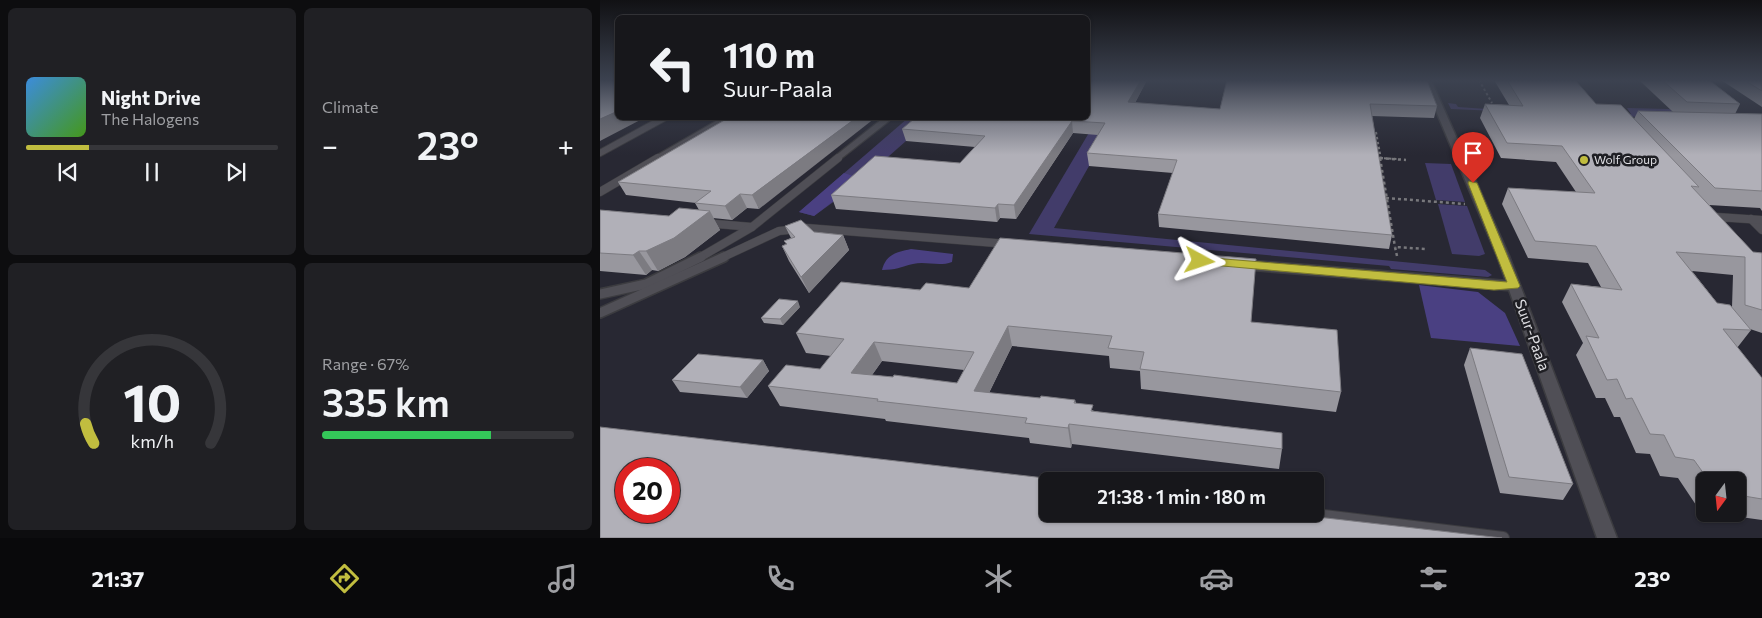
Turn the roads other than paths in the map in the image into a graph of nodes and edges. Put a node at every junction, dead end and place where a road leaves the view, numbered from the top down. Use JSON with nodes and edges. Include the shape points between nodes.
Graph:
{"nodes":[{"id":1,"x":1438,"y":105,"type":"edge"},
{"id":2,"x":660,"y":120,"type":"edge"},
{"id":3,"x":723,"y":120,"type":"edge"},
{"id":4,"x":886,"y":120,"type":"edge"},
{"id":5,"x":600,"y":153,"type":"edge"},
{"id":6,"x":600,"y":192,"type":"edge"},
{"id":7,"x":1751,"y":219,"type":"junction"},
{"id":8,"x":1762,"y":220,"type":"edge"},
{"id":9,"x":695,"y":222,"type":"edge"},
{"id":10,"x":752,"y":227,"type":"junction"},
{"id":11,"x":1730,"y":230,"type":"edge"},
{"id":12,"x":1762,"y":230,"type":"edge"},
{"id":13,"x":1017,"y":245,"type":"edge"},
{"id":14,"x":1236,"y":264,"type":"edge"},
{"id":15,"x":1514,"y":286,"type":"junction"},
{"id":16,"x":600,"y":294,"type":"edge"},
{"id":17,"x":600,"y":313,"type":"edge"},
{"id":18,"x":1324,"y":516,"type":"edge"},
{"id":19,"x":1503,"y":538,"type":"edge"},
{"id":20,"x":1607,"y":538,"type":"edge"}],
"edges":[{"from":1,"to":15,"type":"street","name":"Suur-Paala"},
{"from":2,"to":5,"type":"lane"},
{"from":3,"to":6,"type":"lane"},
{"from":4,"to":10,"type":"lane"},
{"from":7,"to":8,"type":"lane"},
{"from":7,"to":11,"type":"lane","via":[[1713,215]]},
{"from":7,"to":12,"type":"lane"},
{"from":9,"to":10,"type":"lane"},
{"from":10,"to":16,"type":"lane","via":[[698,259],[646,284]]},
{"from":13,"to":17,"type":"lane","via":[[816,228],[779,231]]},
{"from":14,"to":15,"type":"lane"},
{"from":15,"to":20,"type":"street","name":"Suur-Paala"},
{"from":18,"to":19,"type":"lane"}]}
